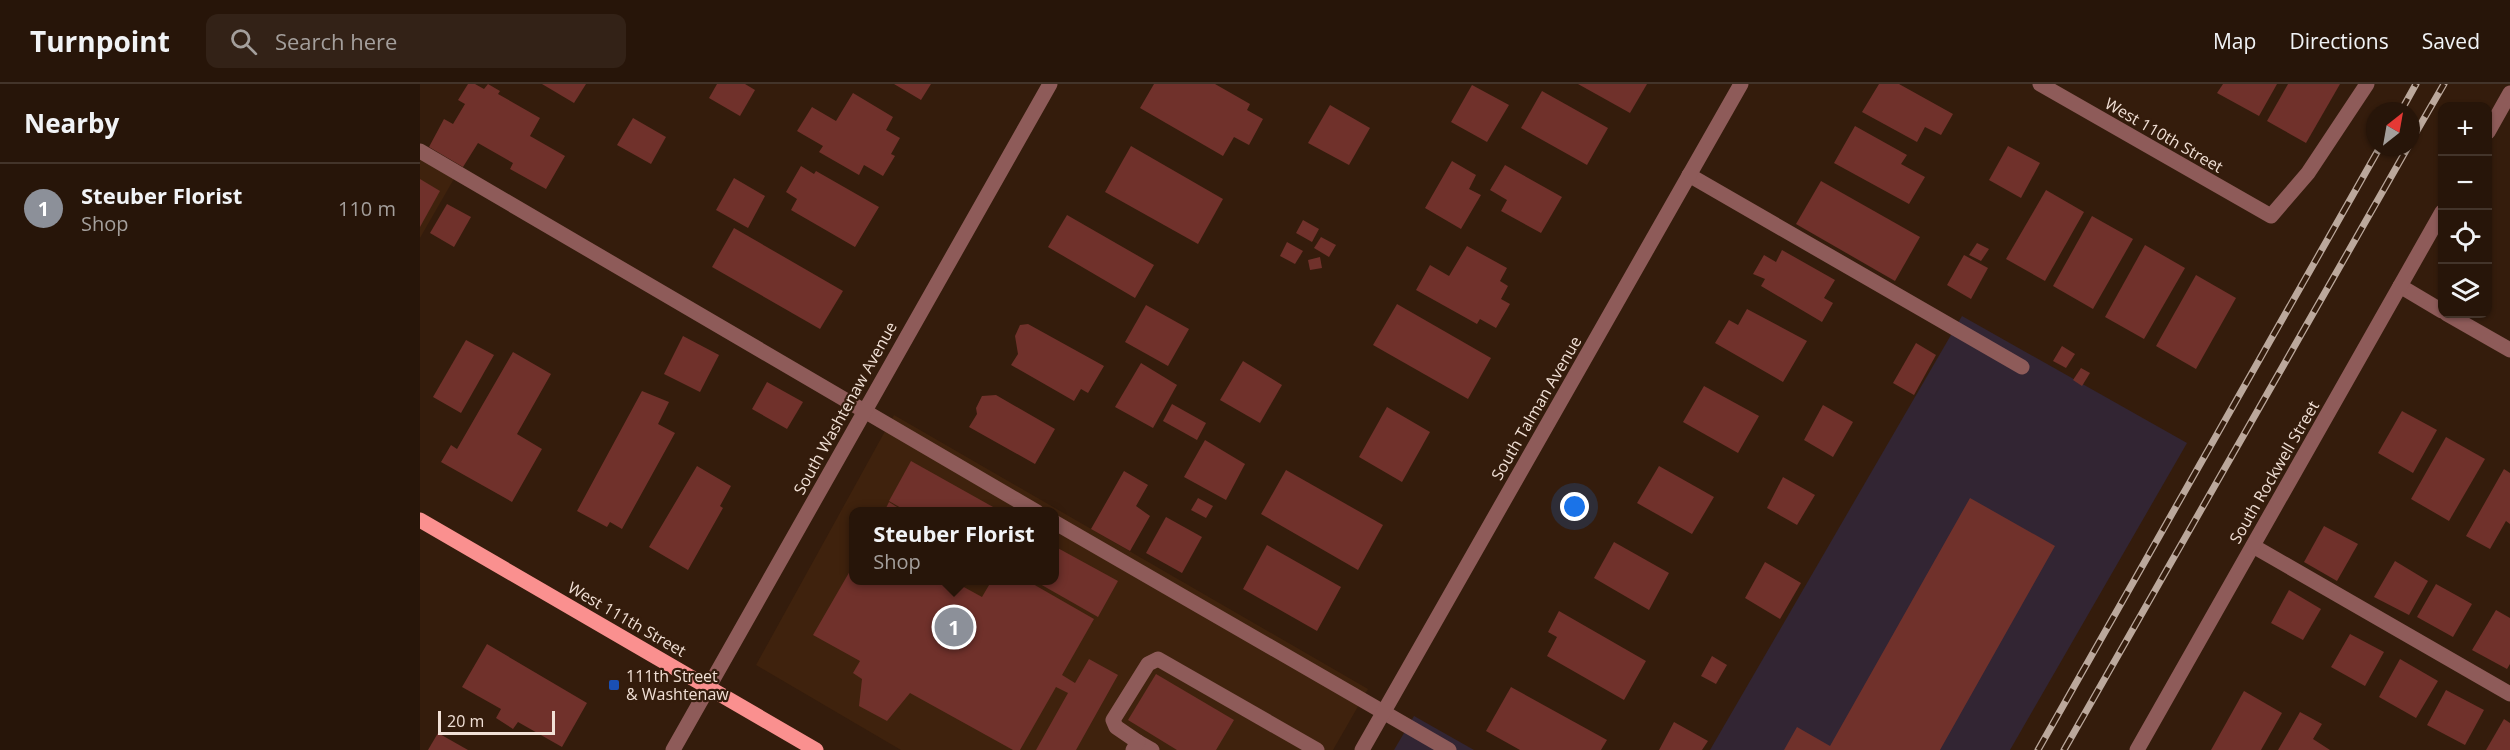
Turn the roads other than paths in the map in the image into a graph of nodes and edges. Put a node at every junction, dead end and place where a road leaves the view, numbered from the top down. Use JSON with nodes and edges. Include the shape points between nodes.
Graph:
{"nodes":[{"id":1,"x":1050,"y":84,"type":"edge"},
{"id":2,"x":1741,"y":84,"type":"edge"},
{"id":3,"x":2040,"y":84,"type":"edge"},
{"id":4,"x":2367,"y":84,"type":"edge"},
{"id":5,"x":2510,"y":93,"type":"edge"},
{"id":6,"x":2492,"y":124,"type":"edge"},
{"id":7,"x":420,"y":151,"type":"edge"},
{"id":8,"x":1689,"y":175,"type":"junction"},
{"id":9,"x":2438,"y":219,"type":"edge"},
{"id":10,"x":2400,"y":286,"type":"junction"},
{"id":11,"x":2438,"y":309,"type":"edge"},
{"id":12,"x":2454,"y":318,"type":"edge"},
{"id":13,"x":2510,"y":350,"type":"edge"},
{"id":14,"x":2022,"y":368,"type":"dead end"},
{"id":15,"x":864,"y":411,"type":"junction"},
{"id":16,"x":1028,"y":507,"type":"edge"},
{"id":17,"x":420,"y":520,"type":"edge"},
{"id":18,"x":1059,"y":525,"type":"edge"},
{"id":19,"x":2253,"y":546,"type":"junction"},
{"id":20,"x":708,"y":687,"type":"junction"},
{"id":21,"x":2510,"y":694,"type":"edge"},
{"id":22,"x":1384,"y":713,"type":"junction"},
{"id":23,"x":1295,"y":736,"type":"junction"},
{"id":24,"x":1136,"y":746,"type":"edge"},
{"id":25,"x":673,"y":750,"type":"edge"},
{"id":26,"x":816,"y":750,"type":"edge"},
{"id":27,"x":1152,"y":750,"type":"edge"},
{"id":28,"x":1287,"y":750,"type":"edge"},
{"id":29,"x":1317,"y":750,"type":"edge"},
{"id":30,"x":1362,"y":750,"type":"edge"},
{"id":31,"x":1449,"y":750,"type":"edge"},
{"id":32,"x":2137,"y":750,"type":"edge"}],
"edges":[{"from":1,"to":15,"type":"street","name":"South Washtenaw Avenue"},
{"from":2,"to":8,"type":"street","name":"South Talman Avenue"},
{"from":3,"to":4,"type":"street","name":"West 110th Street","via":[[2271,216],[2308,173]]},
{"from":5,"to":6,"type":"street"},
{"from":7,"to":15,"type":"street"},
{"from":8,"to":14,"type":"street"},
{"from":8,"to":22,"type":"street","name":"South Talman Avenue"},
{"from":9,"to":10,"type":"street","name":"South Rockwell Street"},
{"from":10,"to":11,"type":"street"},
{"from":10,"to":19,"type":"street","name":"South Rockwell Street"},
{"from":12,"to":13,"type":"street"},
{"from":15,"to":16,"type":"street"},
{"from":15,"to":20,"type":"street","name":"South Washtenaw Avenue"},
{"from":17,"to":20,"type":"main road","name":"West 111th Street"},
{"from":18,"to":22,"type":"street"},
{"from":19,"to":21,"type":"street"},
{"from":19,"to":32,"type":"street","name":"South Rockwell Street"},
{"from":20,"to":25,"type":"street","name":"South Washtenaw Avenue"},
{"from":20,"to":26,"type":"main road","name":"West 111th Street"},
{"from":22,"to":30,"type":"street","name":"South Talman Avenue"},
{"from":22,"to":31,"type":"street"},
{"from":23,"to":24,"type":"street","via":[[1158,659],[1148,664],[1113,720]]},
{"from":23,"to":28,"type":"street"},
{"from":23,"to":29,"type":"street"},
{"from":24,"to":27,"type":"street"}]}
